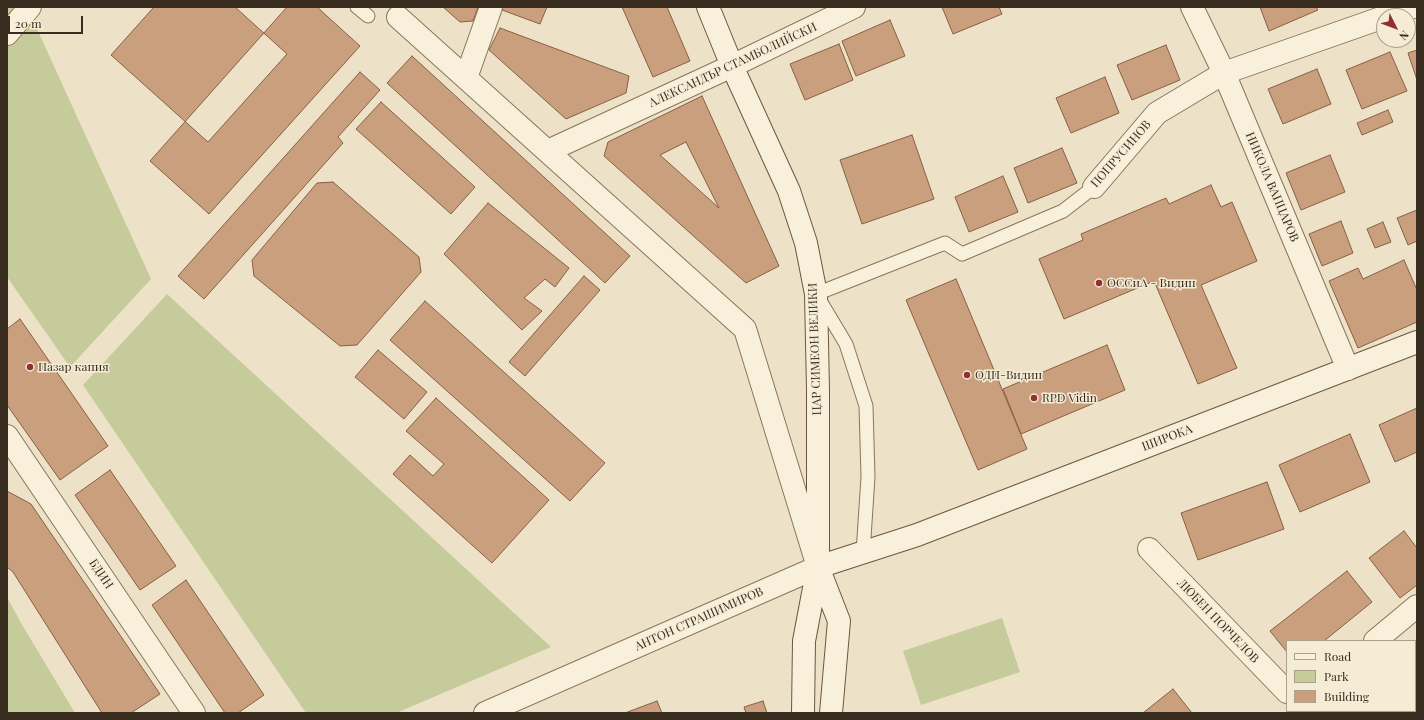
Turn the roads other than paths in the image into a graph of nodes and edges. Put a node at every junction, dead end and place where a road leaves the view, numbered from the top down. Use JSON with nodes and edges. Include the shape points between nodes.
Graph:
{"nodes":[{"id":1,"x":30,"y":7,"type":"edge"},
{"id":2,"x":358,"y":7,"type":"edge"},
{"id":3,"x":491,"y":7,"type":"edge"},
{"id":4,"x":708,"y":7,"type":"edge"},
{"id":5,"x":854,"y":7,"type":"edge"},
{"id":6,"x":1192,"y":7,"type":"edge"},
{"id":7,"x":368,"y":16,"type":"dead end"},
{"id":8,"x":398,"y":17,"type":"dead end"},
{"id":9,"x":1376,"y":20,"type":"edge"},
{"id":10,"x":7,"y":34,"type":"edge"},
{"id":11,"x":732,"y":66,"type":"junction"},
{"id":12,"x":1224,"y":72,"type":"junction"},
{"id":13,"x":466,"y":78,"type":"junction"},
{"id":14,"x":548,"y":151,"type":"junction"},
{"id":15,"x":1094,"y":187,"type":"joint"},
{"id":16,"x":816,"y":294,"type":"junction"},
{"id":17,"x":1417,"y":342,"type":"edge"},
{"id":18,"x":1348,"y":369,"type":"junction"},
{"id":19,"x":7,"y":436,"type":"edge"},
{"id":20,"x":917,"y":535,"type":"joint"},
{"id":21,"x":1149,"y":549,"type":"dead end"},
{"id":22,"x":863,"y":552,"type":"junction"},
{"id":23,"x":818,"y":567,"type":"junction"},
{"id":24,"x":1417,"y":606,"type":"edge"},
{"id":25,"x":1376,"y":640,"type":"edge"},
{"id":26,"x":1286,"y":691,"type":"edge"},
{"id":27,"x":194,"y":713,"type":"edge"},
{"id":28,"x":485,"y":713,"type":"edge"},
{"id":29,"x":803,"y":713,"type":"edge"},
{"id":30,"x":831,"y":713,"type":"edge"}],
"edges":[{"from":1,"to":10,"type":"street"},
{"from":2,"to":7,"type":"lane"},
{"from":3,"to":13,"type":"street"},
{"from":4,"to":11,"type":"street","name":"ЦАР СИМЕОН ВЕЛИКИ"},
{"from":5,"to":11,"type":"street","name":"АЛЕКСАНДЪР СТАМБОЛИЙСКИ"},
{"from":6,"to":12,"type":"street","name":"НИКОЛА ВАПЦАРОВ"},
{"from":8,"to":13,"type":"street"},
{"from":9,"to":12,"type":"street","name":"ПОПРУСИНОВ"},
{"from":11,"to":14,"type":"street","name":"АЛЕКСАНДЪР СТАМБОЛИЙСКИ"},
{"from":11,"to":16,"type":"street","name":"ЦАР СИМЕОН ВЕЛИКИ","via":[[788,191],[806,243]]},
{"from":12,"to":15,"type":"street","name":"ПОПРУСИНОВ","via":[[1157,113]]},
{"from":12,"to":18,"type":"street","name":"НИКОЛА ВАПЦАРОВ"},
{"from":13,"to":14,"type":"street"},
{"from":14,"to":23,"type":"street","via":[[745,329]]},
{"from":15,"to":16,"type":"lane","name":"ПОПРУСИНОВ","via":[[1063,211],[962,254],[945,243]]},
{"from":16,"to":22,"type":"lane","via":[[846,344],[866,406],[868,477]]},
{"from":16,"to":23,"type":"street","name":"ЦАР СИМЕОН ВЕЛИКИ"},
{"from":17,"to":18,"type":"street","name":"ШИРОКА"},
{"from":18,"to":20,"type":"street","name":"ШИРОКА"},
{"from":19,"to":27,"type":"street","name":"БДИН"},
{"from":20,"to":22,"type":"street","name":"АНТОН СТРАШИМИРОВ"},
{"from":21,"to":26,"type":"street","name":"ЛЮБЕН ПОРЧЕЛОВ"},
{"from":22,"to":23,"type":"street","name":"АНТОН СТРАШИМИРОВ"},
{"from":23,"to":28,"type":"street","name":"АНТОН СТРАШИМИРОВ"},
{"from":23,"to":29,"type":"street","name":"ЦАР СИМЕОН ВЕЛИКИ","via":[[804,641]]},
{"from":23,"to":30,"type":"street","name":"ЦАР СИМЕОН ВЕЛИКИ","via":[[839,621]]},
{"from":24,"to":25,"type":"street"}]}
